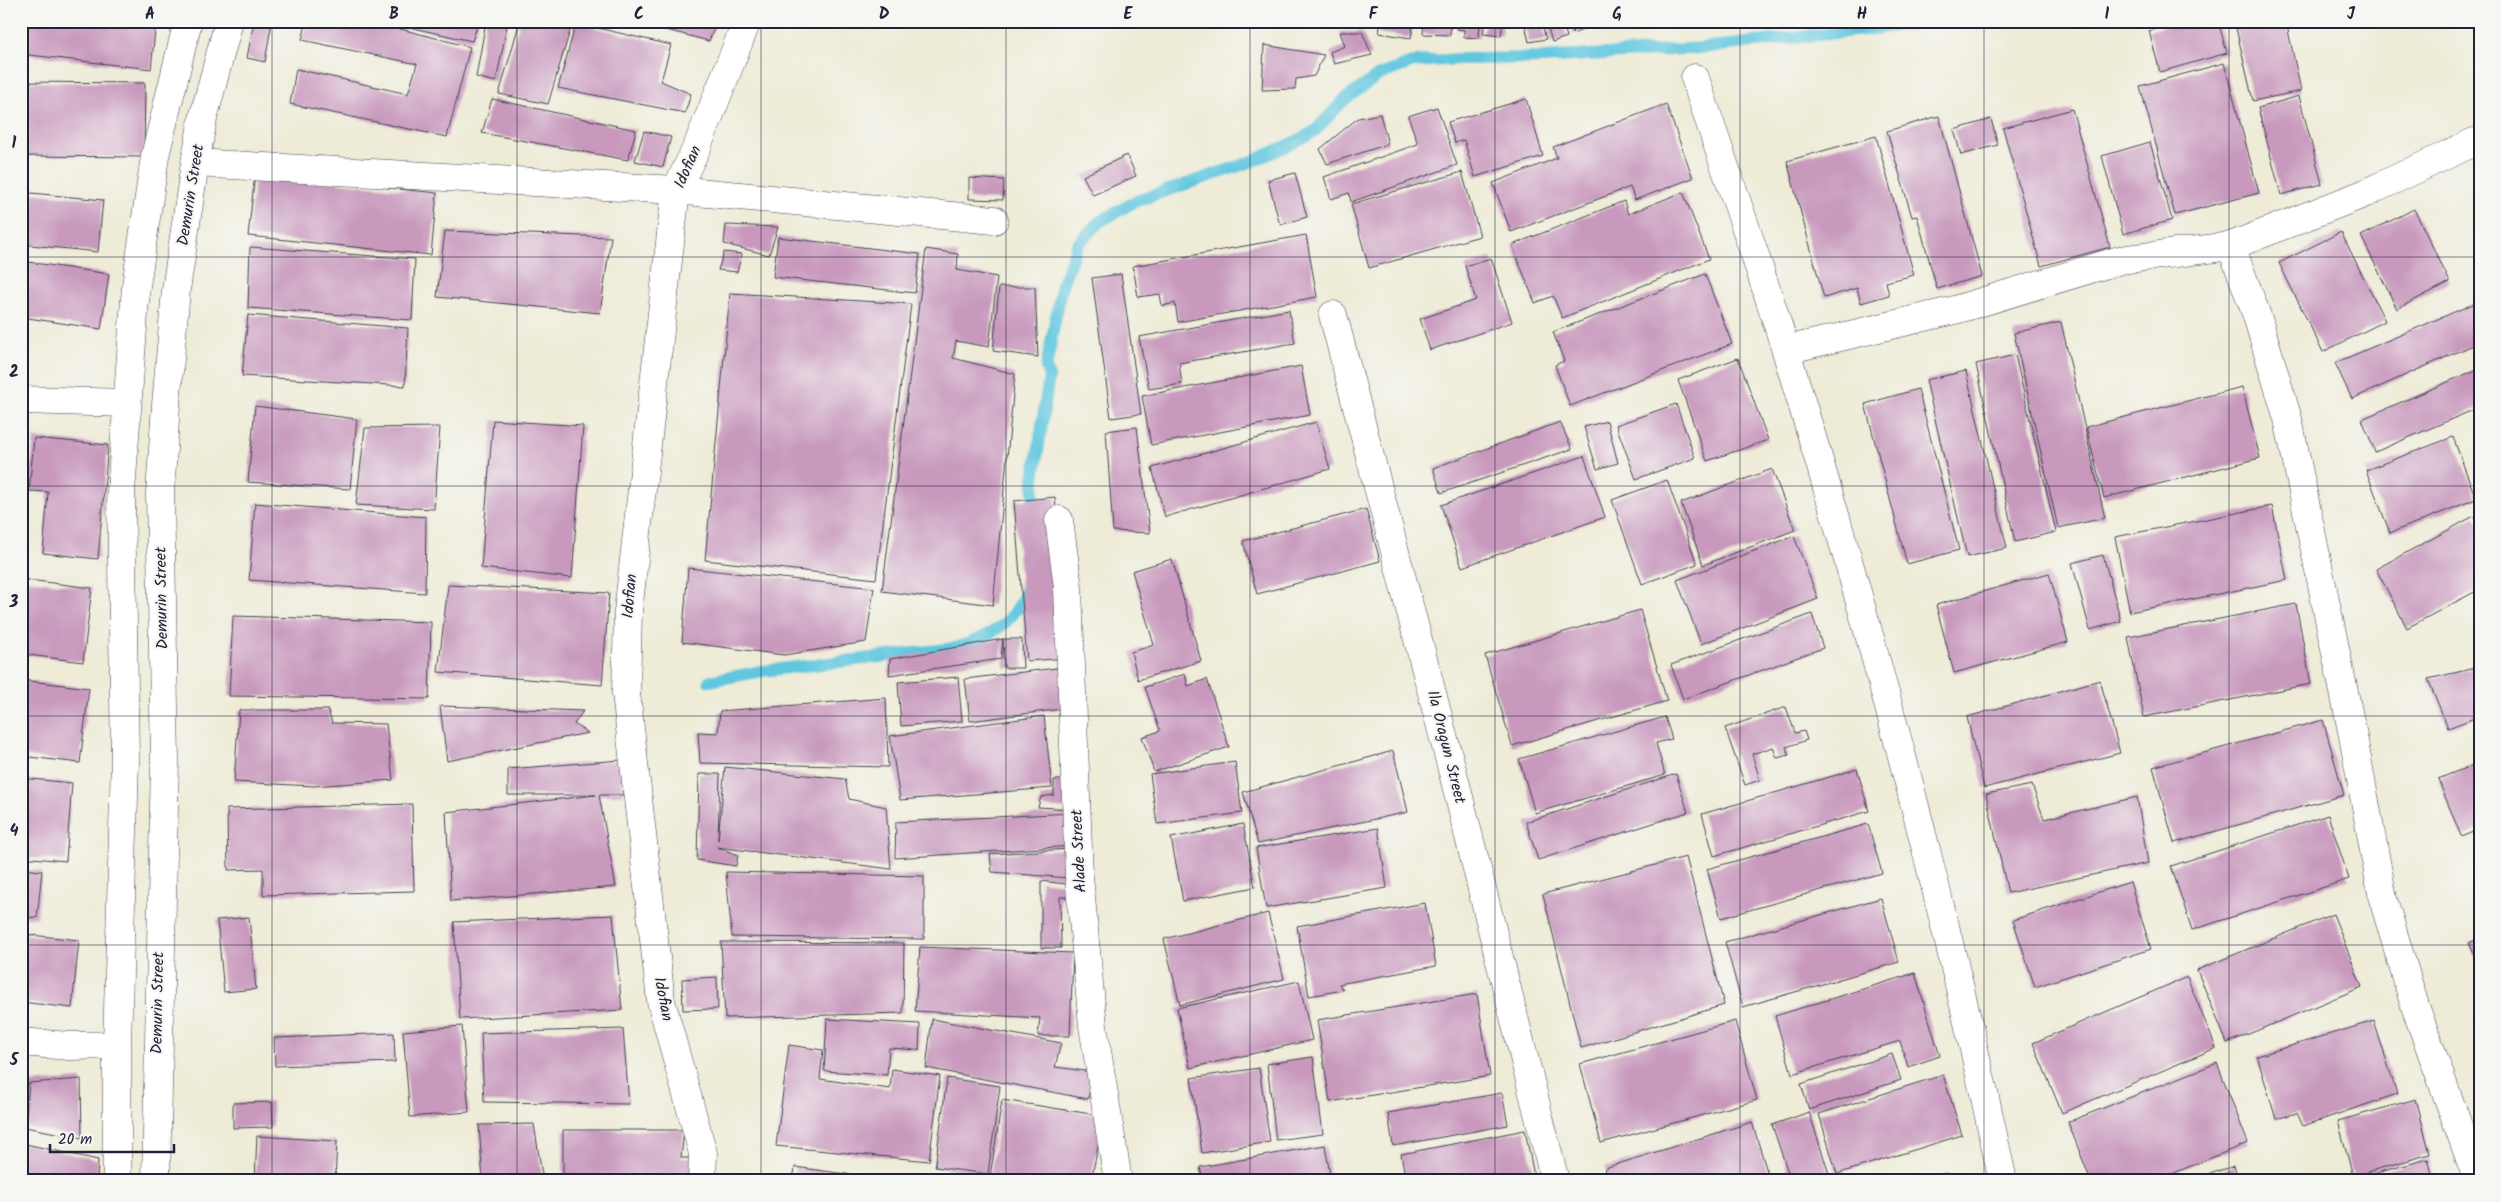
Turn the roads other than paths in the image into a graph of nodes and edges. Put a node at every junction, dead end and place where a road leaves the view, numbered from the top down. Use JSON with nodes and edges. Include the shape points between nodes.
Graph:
{"nodes":[{"id":1,"x":188,"y":21,"type":"edge"},
{"id":2,"x":229,"y":21,"type":"edge"},
{"id":3,"x":747,"y":21,"type":"edge"},
{"id":4,"x":1695,"y":78,"type":"dead end"},
{"id":5,"x":2474,"y":142,"type":"dead end"},
{"id":6,"x":195,"y":163,"type":"junction"},
{"id":7,"x":676,"y":190,"type":"junction"},
{"id":8,"x":994,"y":220,"type":"dead end"},
{"id":9,"x":2231,"y":246,"type":"junction"},
{"id":10,"x":1333,"y":315,"type":"dead end"},
{"id":11,"x":1786,"y":350,"type":"junction"},
{"id":12,"x":21,"y":400,"type":"edge"},
{"id":13,"x":126,"y":403,"type":"junction"},
{"id":14,"x":1059,"y":520,"type":"dead end"},
{"id":15,"x":21,"y":1042,"type":"edge"},
{"id":16,"x":117,"y":1045,"type":"junction"},
{"id":17,"x":117,"y":1181,"type":"edge"},
{"id":18,"x":156,"y":1181,"type":"edge"},
{"id":19,"x":702,"y":1181,"type":"edge"},
{"id":20,"x":1118,"y":1181,"type":"edge"},
{"id":21,"x":1554,"y":1181,"type":"edge"},
{"id":22,"x":2003,"y":1181,"type":"edge"},
{"id":23,"x":2478,"y":1181,"type":"edge"}],
"edges":[{"from":1,"to":13,"type":"street","via":[[155,156],[136,286]]},
{"from":2,"to":6,"type":"street","name":"Demurin Street"},
{"from":3,"to":7,"type":"street","name":"Idofian","via":[[697,148]]},
{"from":4,"to":11,"type":"street"},
{"from":5,"to":9,"type":"street","via":[[2366,193]]},
{"from":6,"to":7,"type":"street"},
{"from":6,"to":18,"type":"street","name":"Demurin Street","via":[[176,290],[160,493],[165,760]]},
{"from":7,"to":8,"type":"street"},
{"from":7,"to":19,"type":"street","name":"Idofian","via":[[628,612],[626,692],[661,1001],[702,1153]]},
{"from":9,"to":11,"type":"street","via":[[2120,260],[1955,310]]},
{"from":9,"to":23,"type":"street","via":[[2257,316],[2288,419],[2383,898],[2415,1006]]},
{"from":10,"to":21,"type":"street","name":"Ila Oragun Street","via":[[1455,781]]},
{"from":11,"to":22,"type":"street","via":[[1882,678],[1940,904]]},
{"from":12,"to":13,"type":"street"},
{"from":13,"to":16,"type":"street","via":[[120,492],[125,760]]},
{"from":14,"to":20,"type":"street","name":"Alade Street","via":[[1068,588],[1079,876],[1093,1026]]},
{"from":15,"to":16,"type":"street"},
{"from":16,"to":17,"type":"street"}]}
